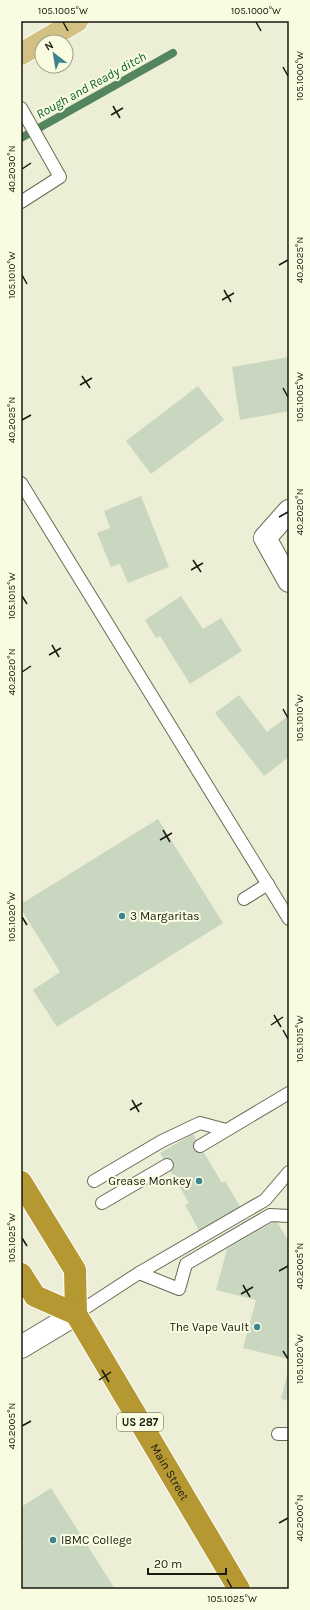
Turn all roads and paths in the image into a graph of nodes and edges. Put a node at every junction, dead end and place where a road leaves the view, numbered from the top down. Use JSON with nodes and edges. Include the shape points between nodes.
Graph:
{"nodes":[{"id":1,"x":77,"y":21,"type":"edge"},
{"id":2,"x":21,"y":54,"type":"edge"},
{"id":3,"x":24,"y":113,"type":"edge"},
{"id":4,"x":21,"y":202,"type":"edge"},
{"id":5,"x":21,"y":483,"type":"edge"},
{"id":6,"x":289,"y":511,"type":"edge"},
{"id":7,"x":288,"y":579,"type":"edge"},
{"id":8,"x":268,"y":884,"type":"junction"},
{"id":9,"x":244,"y":899,"type":"dead end"},
{"id":10,"x":289,"y":919,"type":"edge"},
{"id":11,"x":289,"y":1093,"type":"edge"},
{"id":12,"x":226,"y":1130,"type":"junction"},
{"id":13,"x":200,"y":1146,"type":"dead end"},
{"id":14,"x":167,"y":1165,"type":"dead end"},
{"id":15,"x":289,"y":1172,"type":"edge"},
{"id":16,"x":94,"y":1181,"type":"dead end"},
{"id":17,"x":21,"y":1182,"type":"edge"},
{"id":18,"x":102,"y":1203,"type":"dead end"},
{"id":19,"x":289,"y":1216,"type":"edge"},
{"id":20,"x":139,"y":1273,"type":"junction"},
{"id":21,"x":21,"y":1274,"type":"edge"},
{"id":22,"x":76,"y":1314,"type":"junction"},
{"id":23,"x":21,"y":1347,"type":"edge"},
{"id":24,"x":239,"y":1589,"type":"edge"}],
"edges":[{"from":1,"to":2,"type":"main road"},
{"from":3,"to":4,"type":"lane","via":[[60,177]]},
{"from":5,"to":8,"type":"lane"},
{"from":6,"to":7,"type":"street","via":[[265,538]]},
{"from":8,"to":9,"type":"lane"},
{"from":8,"to":10,"type":"lane"},
{"from":11,"to":12,"type":"lane"},
{"from":12,"to":13,"type":"lane"},
{"from":12,"to":16,"type":"lane","via":[[200,1123],[162,1141]]},
{"from":14,"to":18,"type":"lane"},
{"from":15,"to":20,"type":"lane","via":[[264,1200]]},
{"from":17,"to":22,"type":"highway","name":"Main Street","number":"US 287","via":[[75,1270]]},
{"from":19,"to":20,"type":"lane","via":[[270,1215],[186,1264],[179,1290]]},
{"from":20,"to":22,"type":"lane"},
{"from":21,"to":22,"type":"highway","via":[[35,1296]]},
{"from":22,"to":23,"type":"street"},
{"from":22,"to":24,"type":"highway","name":"Main Street","number":"US 287"}]}
